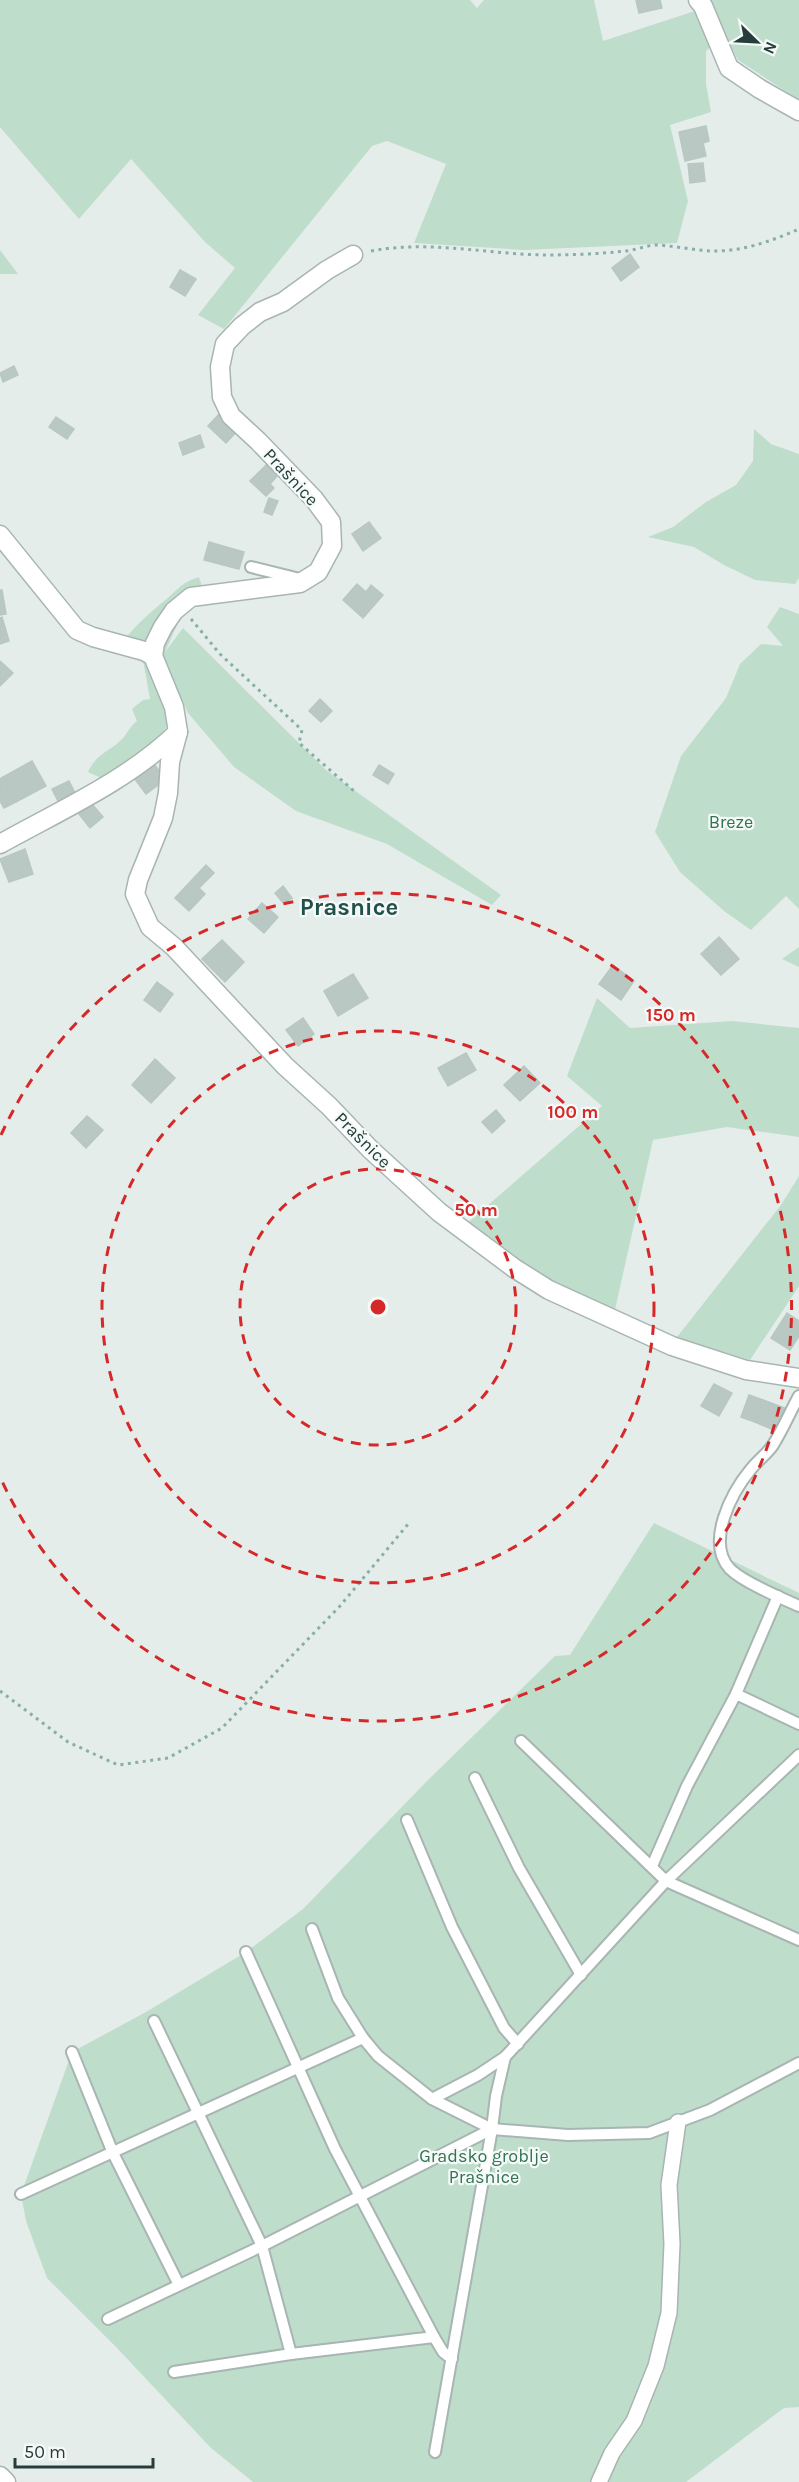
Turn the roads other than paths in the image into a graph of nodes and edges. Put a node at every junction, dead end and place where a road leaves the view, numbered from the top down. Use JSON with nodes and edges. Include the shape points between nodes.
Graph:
{"nodes":[{"id":1,"x":698,"y":0,"type":"edge"},
{"id":2,"x":799,"y":111,"type":"edge"},
{"id":3,"x":353,"y":255,"type":"road end"},
{"id":4,"x":0,"y":535,"type":"edge"},
{"id":5,"x":250,"y":567,"type":"dead end"},
{"id":6,"x":305,"y":580,"type":"junction"},
{"id":7,"x":153,"y":656,"type":"junction"},
{"id":8,"x":178,"y":732,"type":"junction"},
{"id":9,"x":0,"y":844,"type":"edge"},
{"id":10,"x":799,"y":1378,"type":"edge"},
{"id":11,"x":799,"y":1396,"type":"edge"},
{"id":12,"x":778,"y":1596,"type":"junction"},
{"id":13,"x":799,"y":1606,"type":"edge"},
{"id":14,"x":736,"y":1694,"type":"junction"},
{"id":15,"x":799,"y":1724,"type":"edge"},
{"id":16,"x":521,"y":1741,"type":"dead end"},
{"id":17,"x":799,"y":1755,"type":"edge"},
{"id":18,"x":475,"y":1778,"type":"dead end"},
{"id":19,"x":407,"y":1820,"type":"dead end"},
{"id":20,"x":652,"y":1866,"type":"junction"},
{"id":21,"x":666,"y":1881,"type":"junction"},
{"id":22,"x":312,"y":1929,"type":"dead end"},
{"id":23,"x":799,"y":1940,"type":"edge"},
{"id":24,"x":246,"y":1952,"type":"dead end"},
{"id":25,"x":581,"y":1975,"type":"junction"},
{"id":26,"x":154,"y":2021,"type":"dead end"},
{"id":27,"x":363,"y":2038,"type":"junction"},
{"id":28,"x":518,"y":2044,"type":"junction"},
{"id":29,"x":72,"y":2052,"type":"dead end"},
{"id":30,"x":505,"y":2057,"type":"junction"},
{"id":31,"x":799,"y":2063,"type":"edge"},
{"id":32,"x":299,"y":2069,"type":"junction"},
{"id":33,"x":432,"y":2099,"type":"junction"},
{"id":34,"x":199,"y":2114,"type":"junction"},
{"id":35,"x":678,"y":2122,"type":"junction"},
{"id":36,"x":492,"y":2129,"type":"junction"},
{"id":37,"x":113,"y":2152,"type":"junction"},
{"id":38,"x":21,"y":2194,"type":"dead end"},
{"id":39,"x":360,"y":2196,"type":"junction"},
{"id":40,"x":262,"y":2247,"type":"junction"},
{"id":41,"x":179,"y":2285,"type":"junction"},
{"id":42,"x":108,"y":2319,"type":"dead end"},
{"id":43,"x":434,"y":2337,"type":"junction"},
{"id":44,"x":291,"y":2354,"type":"junction"},
{"id":45,"x":452,"y":2358,"type":"junction"},
{"id":46,"x":174,"y":2372,"type":"dead end"},
{"id":47,"x":435,"y":2452,"type":"dead end"},
{"id":48,"x":0,"y":2476,"type":"edge"},
{"id":49,"x":6,"y":2482,"type":"edge"},
{"id":50,"x":599,"y":2482,"type":"edge"}],
"edges":[{"from":1,"to":2,"type":"street","via":[[729,68]]},
{"from":3,"to":6,"type":"street","name":"Prašnice","via":[[242,326],[225,344],[220,367],[222,397],[231,416],[314,499],[331,522],[332,546],[318,572]]},
{"from":4,"to":7,"type":"street","via":[[78,630]]},
{"from":5,"to":6,"type":"lane"},
{"from":6,"to":7,"type":"street","via":[[277,588],[191,597],[174,610],[155,643]]},
{"from":7,"to":8,"type":"street","name":"Prašnice","via":[[174,707]]},
{"from":8,"to":9,"type":"street","via":[[109,784]]},
{"from":8,"to":10,"type":"street","name":"Prašnice","via":[[163,818],[135,894],[150,927],[370,1149],[439,1212],[514,1268],[549,1290],[672,1346],[746,1370]]},
{"from":11,"to":12,"type":"lane","via":[[772,1447],[752,1468],[730,1502],[721,1539],[723,1559],[729,1568]]},
{"from":12,"to":13,"type":"lane"},
{"from":12,"to":14,"type":"lane"},
{"from":14,"to":15,"type":"lane"},
{"from":14,"to":20,"type":"lane","via":[[687,1786]]},
{"from":16,"to":20,"type":"lane"},
{"from":17,"to":21,"type":"lane"},
{"from":18,"to":25,"type":"lane","via":[[519,1868]]},
{"from":19,"to":28,"type":"lane","via":[[452,1927],[504,2028]]},
{"from":20,"to":21,"type":"lane"},
{"from":21,"to":23,"type":"lane"},
{"from":21,"to":25,"type":"lane"},
{"from":22,"to":27,"type":"lane","via":[[338,1998]]},
{"from":24,"to":32,"type":"lane"},
{"from":25,"to":28,"type":"lane"},
{"from":26,"to":34,"type":"lane"},
{"from":27,"to":32,"type":"lane"},
{"from":27,"to":33,"type":"lane","via":[[378,2056]]},
{"from":28,"to":30,"type":"lane"},
{"from":29,"to":37,"type":"lane"},
{"from":30,"to":33,"type":"lane"},
{"from":30,"to":36,"type":"lane"},
{"from":31,"to":35,"type":"lane","via":[[710,2110]]},
{"from":32,"to":34,"type":"lane"},
{"from":32,"to":39,"type":"lane"},
{"from":33,"to":36,"type":"lane"},
{"from":34,"to":37,"type":"lane"},
{"from":34,"to":40,"type":"lane"},
{"from":35,"to":36,"type":"lane","via":[[649,2133],[568,2135]]},
{"from":35,"to":50,"type":"street","via":[[669,2186],[669,2313],[656,2366],[634,2421],[612,2453]]},
{"from":36,"to":39,"type":"lane"},
{"from":36,"to":45,"type":"lane"},
{"from":37,"to":38,"type":"lane"},
{"from":37,"to":41,"type":"lane"},
{"from":39,"to":40,"type":"lane"},
{"from":39,"to":43,"type":"lane"},
{"from":40,"to":41,"type":"lane"},
{"from":40,"to":44,"type":"lane"},
{"from":41,"to":42,"type":"lane"},
{"from":43,"to":44,"type":"lane"},
{"from":43,"to":45,"type":"lane"},
{"from":44,"to":46,"type":"lane"},
{"from":45,"to":47,"type":"lane"},
{"from":48,"to":49,"type":"street"}]}
